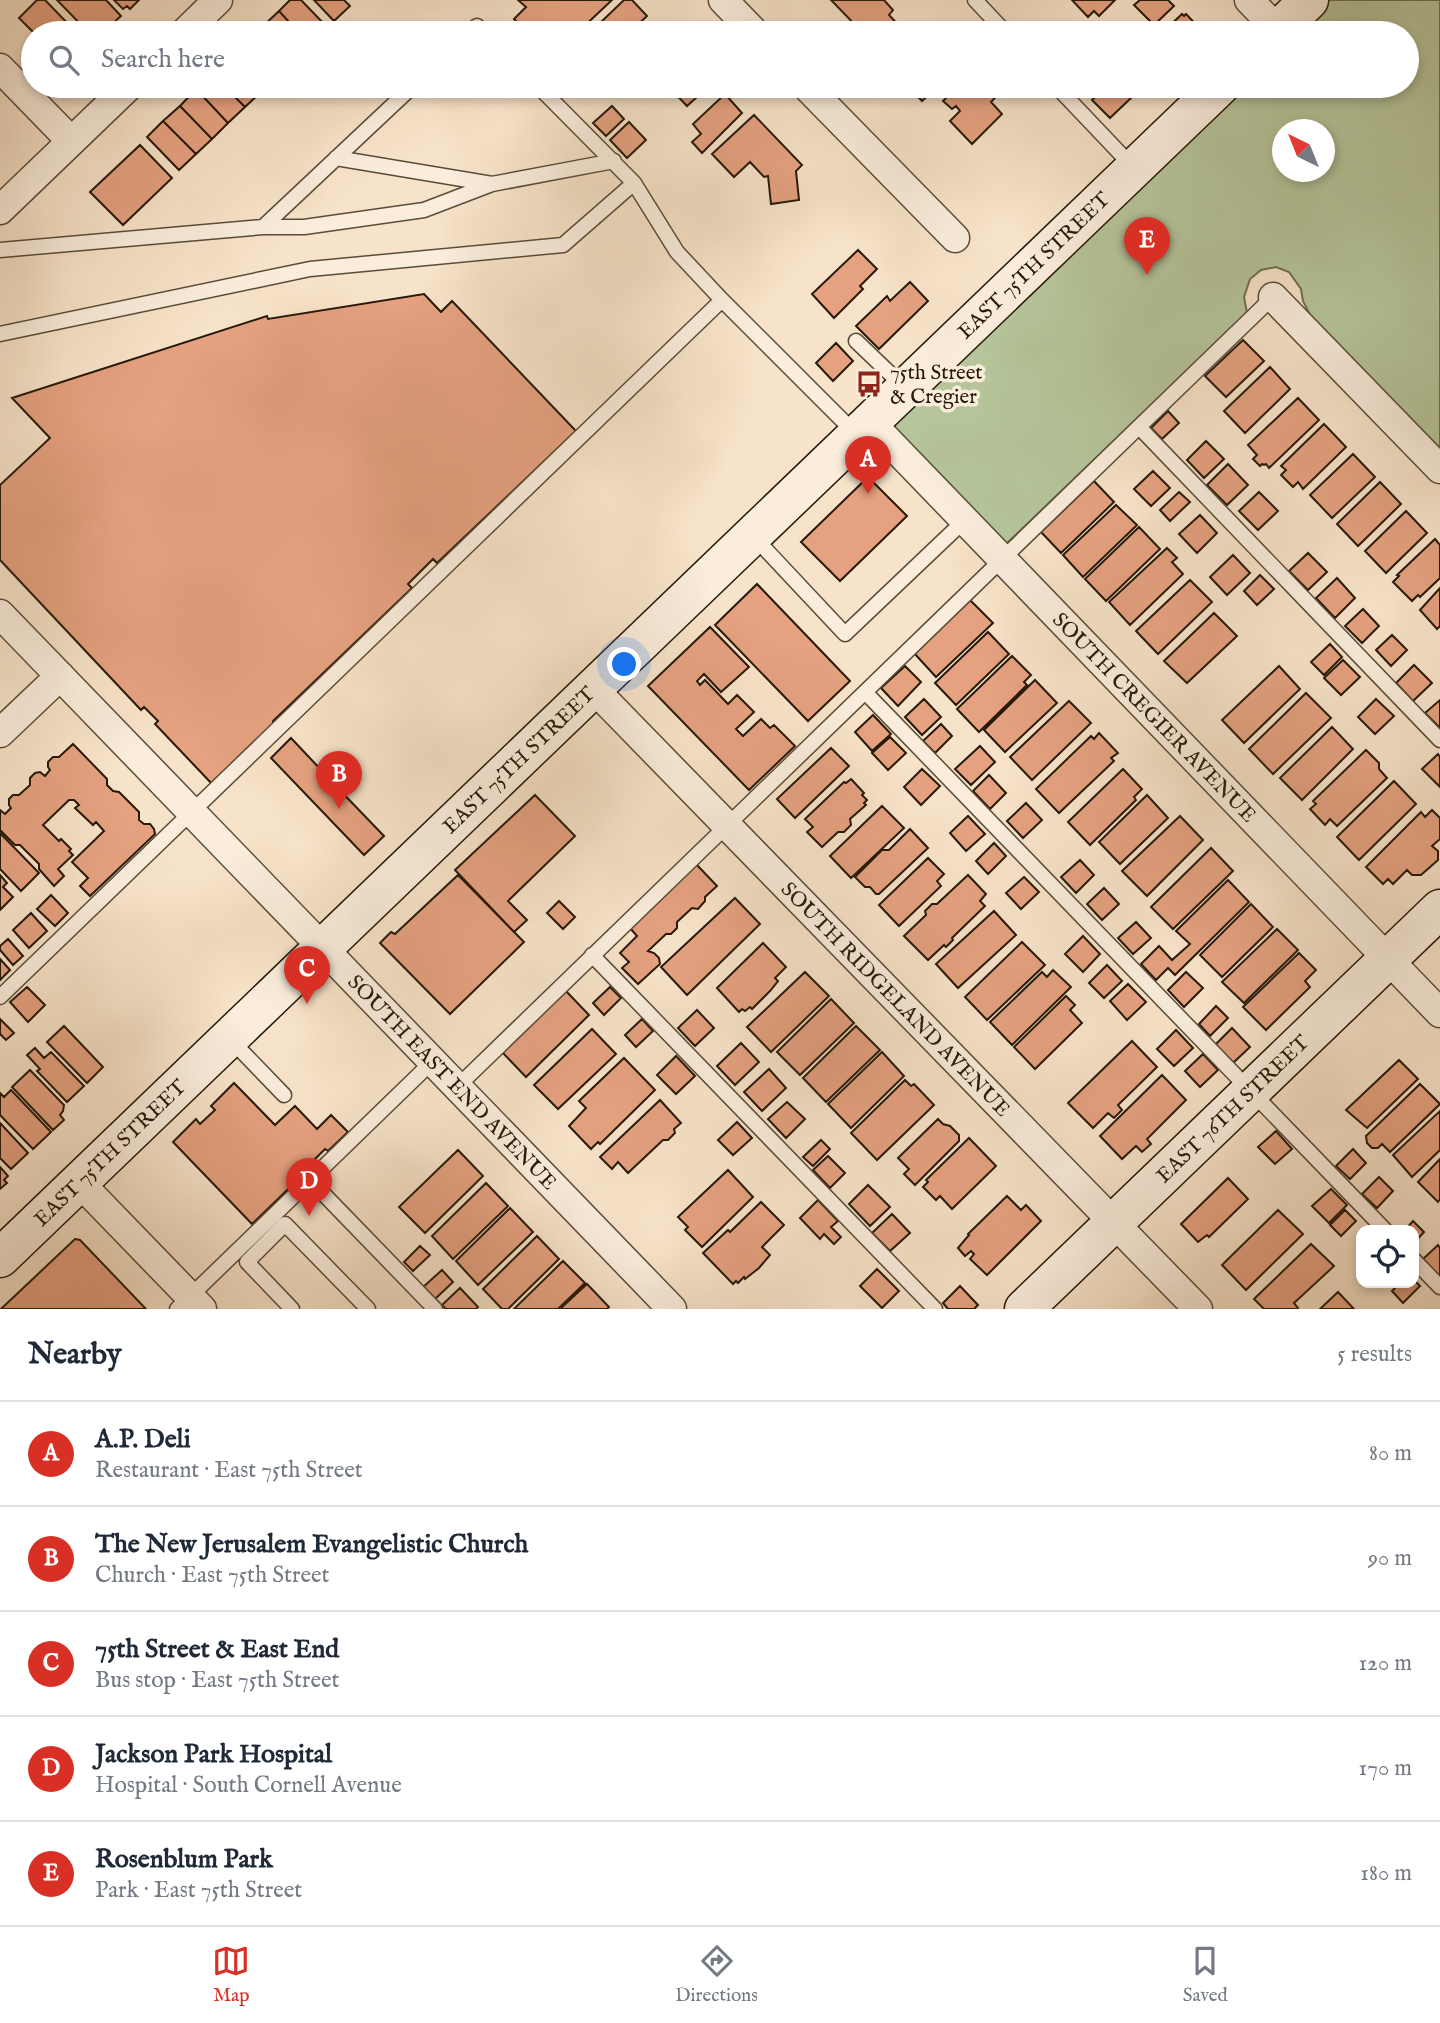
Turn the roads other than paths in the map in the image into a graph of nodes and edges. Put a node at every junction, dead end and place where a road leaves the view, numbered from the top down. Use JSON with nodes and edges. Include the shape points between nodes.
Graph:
{"nodes":[{"id":1,"x":218,"y":0,"type":"edge"},
{"id":2,"x":723,"y":0,"type":"edge"},
{"id":3,"x":975,"y":0,"type":"edge"},
{"id":4,"x":1249,"y":0,"type":"edge"},
{"id":5,"x":1309,"y":0,"type":"edge"},
{"id":6,"x":196,"y":21,"type":"edge"},
{"id":7,"x":743,"y":21,"type":"edge"},
{"id":8,"x":995,"y":21,"type":"edge"},
{"id":9,"x":1267,"y":21,"type":"edge"},
{"id":10,"x":1287,"y":21,"type":"edge"},
{"id":11,"x":0,"y":68,"type":"edge"},
{"id":12,"x":21,"y":90,"type":"edge"},
{"id":13,"x":29,"y":98,"type":"edge"},
{"id":14,"x":116,"y":98,"type":"edge"},
{"id":15,"x":400,"y":98,"type":"edge"},
{"id":16,"x":550,"y":98,"type":"edge"},
{"id":17,"x":818,"y":98,"type":"edge"},
{"id":18,"x":1067,"y":98,"type":"edge"},
{"id":19,"x":1207,"y":98,"type":"edge"},
{"id":20,"x":71,"y":141,"type":"junction"},
{"id":21,"x":337,"y":158,"type":"junction"},
{"id":22,"x":614,"y":161,"type":"junction"},
{"id":23,"x":1134,"y":168,"type":"junction"},
{"id":24,"x":635,"y":183,"type":"junction"},
{"id":25,"x":492,"y":184,"type":"junction"},
{"id":26,"x":0,"y":210,"type":"edge"},
{"id":27,"x":263,"y":227,"type":"junction"},
{"id":28,"x":955,"y":238,"type":"dead end"},
{"id":29,"x":0,"y":250,"type":"edge"},
{"id":30,"x":1273,"y":297,"type":"joint"},
{"id":31,"x":722,"y":300,"type":"junction"},
{"id":32,"x":0,"y":334,"type":"edge"},
{"id":33,"x":856,"y":341,"type":"dead end"},
{"id":34,"x":905,"y":388,"type":"junction"},
{"id":35,"x":1139,"y":427,"type":"junction"},
{"id":36,"x":863,"y":428,"type":"junction"},
{"id":37,"x":1440,"y":469,"type":"edge"},
{"id":38,"x":965,"y":520,"type":"junction"},
{"id":39,"x":752,"y":535,"type":"junction"},
{"id":40,"x":1002,"y":559,"type":"junction"},
{"id":41,"x":0,"y":614,"type":"edge"},
{"id":42,"x":60,"y":676,"type":"junction"},
{"id":43,"x":593,"y":688,"type":"junction"},
{"id":44,"x":865,"y":692,"type":"junction"},
{"id":45,"x":0,"y":733,"type":"edge"},
{"id":46,"x":1440,"y":740,"type":"edge"},
{"id":47,"x":192,"y":812,"type":"junction"},
{"id":48,"x":727,"y":824,"type":"junction"},
{"id":49,"x":1440,"y":909,"type":"edge"},
{"id":50,"x":323,"y":948,"type":"junction"},
{"id":51,"x":592,"y":955,"type":"junction"},
{"id":52,"x":1388,"y":959,"type":"junction"},
{"id":53,"x":0,"y":997,"type":"edge"},
{"id":54,"x":1440,"y":1013,"type":"edge"},
{"id":55,"x":229,"y":1038,"type":"junction"},
{"id":56,"x":433,"y":1061,"type":"junction"},
{"id":57,"x":457,"y":1087,"type":"junction"},
{"id":58,"x":1251,"y":1091,"type":"junction"},
{"id":59,"x":284,"y":1095,"type":"dead end"},
{"id":60,"x":310,"y":1180,"type":"junction"},
{"id":61,"x":79,"y":1182,"type":"junction"},
{"id":62,"x":1114,"y":1222,"type":"junction"},
{"id":63,"x":1380,"y":1225,"type":"edge"},
{"id":64,"x":242,"y":1256,"type":"junction"},
{"id":65,"x":0,"y":1258,"type":"edge"},
{"id":66,"x":1419,"y":1265,"type":"edge"},
{"id":67,"x":1440,"y":1287,"type":"edge"},
{"id":68,"x":189,"y":1305,"type":"edge"},
{"id":69,"x":292,"y":1309,"type":"edge"},
{"id":70,"x":368,"y":1309,"type":"edge"},
{"id":71,"x":435,"y":1309,"type":"edge"},
{"id":72,"x":672,"y":1309,"type":"edge"},
{"id":73,"x":934,"y":1309,"type":"edge"},
{"id":74,"x":1024,"y":1309,"type":"edge"},
{"id":75,"x":1199,"y":1309,"type":"edge"}],
"edges":[{"from":1,"to":6,"type":"street"},
{"from":2,"to":7,"type":"street"},
{"from":3,"to":8,"type":"lane"},
{"from":4,"to":9,"type":"street"},
{"from":5,"to":10,"type":"main road"},
{"from":11,"to":12,"type":"street"},
{"from":13,"to":20,"type":"street"},
{"from":14,"to":20,"type":"street"},
{"from":15,"to":21,"type":"lane"},
{"from":16,"to":22,"type":"lane"},
{"from":17,"to":28,"type":"street"},
{"from":18,"to":23,"type":"lane"},
{"from":19,"to":23,"type":"main road","name":"EAST 75TH STREET"},
{"from":20,"to":26,"type":"street"},
{"from":21,"to":25,"type":"lane"},
{"from":21,"to":27,"type":"lane"},
{"from":22,"to":24,"type":"lane"},
{"from":22,"to":25,"type":"lane"},
{"from":23,"to":34,"type":"main road","name":"EAST 75TH STREET"},
{"from":24,"to":31,"type":"lane","via":[[677,253]]},
{"from":24,"to":32,"type":"lane","via":[[564,245],[310,269]]},
{"from":25,"to":27,"type":"lane","via":[[424,210],[304,228]]},
{"from":27,"to":29,"type":"lane"},
{"from":30,"to":35,"type":"lane"},
{"from":30,"to":37,"type":"street"},
{"from":31,"to":36,"type":"lane"},
{"from":31,"to":47,"type":"lane"},
{"from":33,"to":34,"type":"lane"},
{"from":34,"to":36,"type":"main road","name":"EAST 75TH STREET"},
{"from":35,"to":40,"type":"lane"},
{"from":35,"to":46,"type":"lane"},
{"from":36,"to":38,"type":"street","name":"SOUTH CREGIER AVENUE"},
{"from":36,"to":39,"type":"main road","name":"EAST 75TH STREET"},
{"from":38,"to":39,"type":"lane","via":[[845,634]]},
{"from":38,"to":40,"type":"street","name":"SOUTH CREGIER AVENUE"},
{"from":39,"to":43,"type":"main road","name":"EAST 75TH STREET"},
{"from":40,"to":44,"type":"lane"},
{"from":40,"to":52,"type":"street","name":"SOUTH CREGIER AVENUE"},
{"from":41,"to":42,"type":"street","name":"SOUTH EAST END AVENUE"},
{"from":42,"to":45,"type":"street"},
{"from":42,"to":47,"type":"street","name":"SOUTH EAST END AVENUE"},
{"from":43,"to":48,"type":"street","name":"SOUTH RIDGELAND AVENUE"},
{"from":43,"to":50,"type":"main road","name":"EAST 75TH STREET"},
{"from":44,"to":48,"type":"lane"},
{"from":44,"to":58,"type":"lane"},
{"from":47,"to":50,"type":"street","name":"SOUTH EAST END AVENUE"},
{"from":47,"to":53,"type":"lane"},
{"from":48,"to":51,"type":"lane"},
{"from":48,"to":62,"type":"street","name":"SOUTH RIDGELAND AVENUE"},
{"from":49,"to":52,"type":"main road","name":"EAST 76TH STREET"},
{"from":50,"to":55,"type":"main road","name":"EAST 75TH STREET"},
{"from":50,"to":56,"type":"street","name":"SOUTH EAST END AVENUE"},
{"from":51,"to":57,"type":"lane"},
{"from":51,"to":73,"type":"lane"},
{"from":52,"to":54,"type":"street","name":"SOUTH CREGIER AVENUE"},
{"from":52,"to":58,"type":"main road","name":"EAST 76TH STREET"},
{"from":55,"to":59,"type":"lane"},
{"from":55,"to":61,"type":"main road","name":"EAST 75TH STREET"},
{"from":56,"to":57,"type":"street","name":"SOUTH EAST END AVENUE"},
{"from":56,"to":60,"type":"lane"},
{"from":57,"to":72,"type":"street","name":"SOUTH EAST END AVENUE"},
{"from":58,"to":62,"type":"main road","name":"EAST 76TH STREET"},
{"from":58,"to":63,"type":"lane"},
{"from":60,"to":64,"type":"lane"},
{"from":60,"to":71,"type":"lane"},
{"from":61,"to":65,"type":"main road","name":"EAST 75TH STREET"},
{"from":61,"to":68,"type":"street"},
{"from":62,"to":74,"type":"main road","name":"EAST 76TH STREET"},
{"from":62,"to":75,"type":"street","name":"SOUTH RIDGELAND AVENUE"},
{"from":64,"to":68,"type":"lane"},
{"from":64,"to":69,"type":"lane"},
{"from":64,"to":70,"type":"lane","via":[[285,1224]]},
{"from":66,"to":67,"type":"lane"}]}
